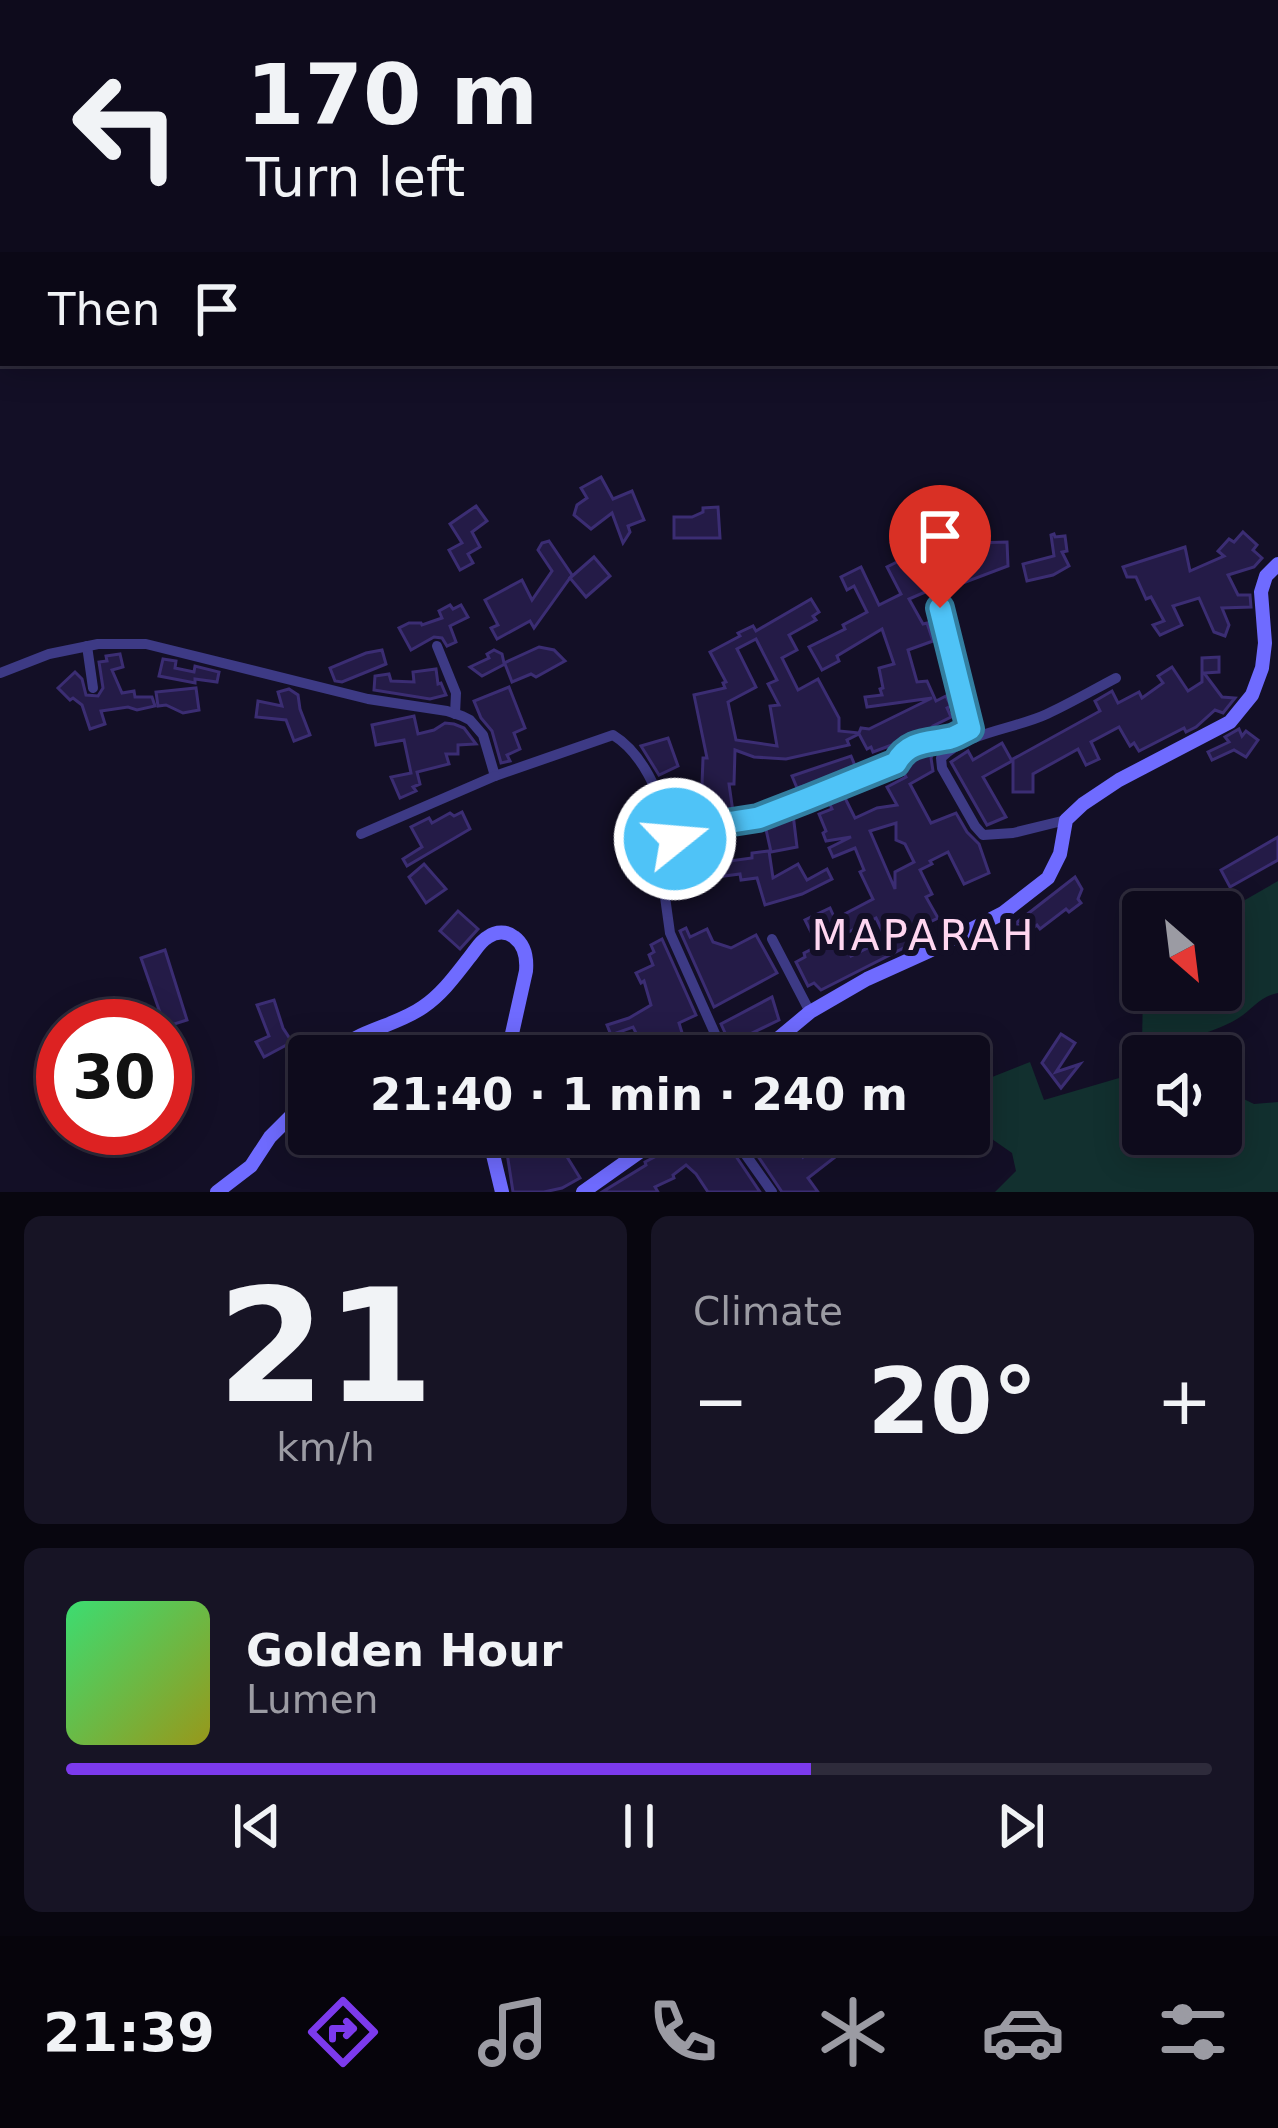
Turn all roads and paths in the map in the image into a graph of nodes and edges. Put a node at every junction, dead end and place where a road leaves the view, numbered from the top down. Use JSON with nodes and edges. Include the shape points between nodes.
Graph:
{"nodes":[{"id":1,"x":1278,"y":564,"type":"edge"},
{"id":2,"x":940,"y":608,"type":"dead end"},
{"id":3,"x":87,"y":646,"type":"junction"},
{"id":4,"x":437,"y":646,"type":"dead end"},
{"id":5,"x":0,"y":673,"type":"edge"},
{"id":6,"x":1116,"y":678,"type":"dead end"},
{"id":7,"x":93,"y":688,"type":"dead end"},
{"id":8,"x":455,"y":713,"type":"junction"},
{"id":9,"x":971,"y":734,"type":"junction"},
{"id":10,"x":495,"y":776,"type":"junction"},
{"id":11,"x":1066,"y":820,"type":"junction"},
{"id":12,"x":362,"y":834,"type":"dead end"},
{"id":13,"x":677,"y":844,"type":"junction"},
{"id":14,"x":772,"y":939,"type":"dead end"},
{"id":15,"x":810,"y":1012,"type":"junction"},
{"id":16,"x":362,"y":1035,"type":"edge"},
{"id":17,"x":511,"y":1035,"type":"edge"},
{"id":18,"x":717,"y":1035,"type":"edge"},
{"id":19,"x":783,"y":1035,"type":"edge"},
{"id":20,"x":288,"y":1119,"type":"edge"},
{"id":21,"x":493,"y":1155,"type":"edge"},
{"id":22,"x":636,"y":1155,"type":"edge"},
{"id":23,"x":746,"y":1155,"type":"edge"},
{"id":24,"x":217,"y":1192,"type":"edge"},
{"id":25,"x":502,"y":1192,"type":"edge"},
{"id":26,"x":584,"y":1192,"type":"edge"},
{"id":27,"x":772,"y":1192,"type":"edge"}],
"edges":[{"from":1,"to":11,"type":"street","via":[[1261,592],[1262,668],[1239,713],[1119,780]]},
{"from":2,"to":9,"type":"street"},
{"from":3,"to":5,"type":"street"},
{"from":3,"to":7,"type":"street"},
{"from":3,"to":8,"type":"street","via":[[146,644]]},
{"from":4,"to":8,"type":"street"},
{"from":6,"to":9,"type":"street","via":[[1045,716]]},
{"from":8,"to":10,"type":"street","via":[[483,735]]},
{"from":9,"to":11,"type":"street","via":[[940,764],[983,835]]},
{"from":9,"to":13,"type":"street","via":[[933,739],[833,790]]},
{"from":10,"to":12,"type":"street"},
{"from":10,"to":13,"type":"street","via":[[613,735],[627,743],[661,798]]},
{"from":11,"to":15,"type":"street","via":[[1048,878],[1003,914]]},
{"from":13,"to":18,"type":"street","via":[[661,868],[670,933]]},
{"from":14,"to":15,"type":"street"},
{"from":15,"to":19,"type":"street"},
{"from":16,"to":17,"type":"street","via":[[422,1008],[500,932],[517,939],[527,959]]},
{"from":20,"to":24,"type":"street","via":[[251,1166]]},
{"from":21,"to":25,"type":"street"},
{"from":22,"to":26,"type":"street"},
{"from":23,"to":27,"type":"street"}]}
